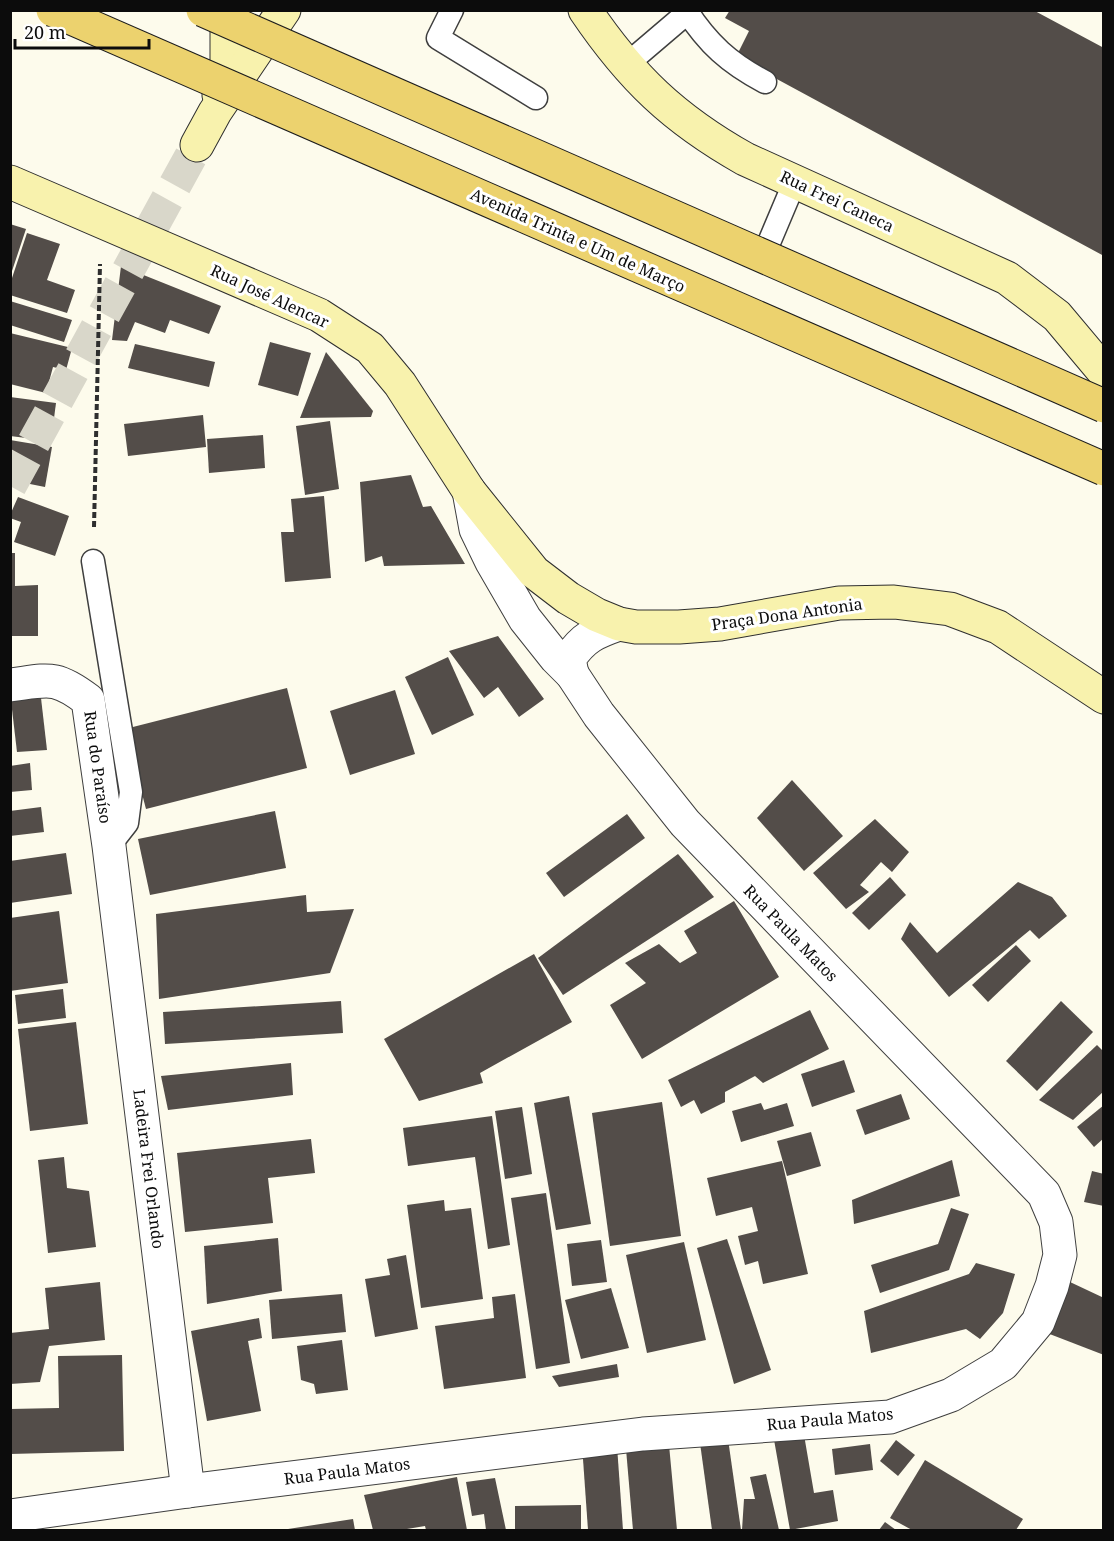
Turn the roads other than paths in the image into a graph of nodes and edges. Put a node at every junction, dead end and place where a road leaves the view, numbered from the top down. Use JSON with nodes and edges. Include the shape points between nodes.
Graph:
{"nodes":[{"id":1,"x":53,"y":10,"type":"edge"},
{"id":2,"x":203,"y":10,"type":"edge"},
{"id":3,"x":227,"y":10,"type":"edge"},
{"id":4,"x":284,"y":10,"type":"edge"},
{"id":5,"x":452,"y":10,"type":"edge"},
{"id":6,"x":585,"y":10,"type":"edge"},
{"id":7,"x":687,"y":12,"type":"edge"},
{"id":8,"x":626,"y":64,"type":"junction"},
{"id":9,"x":765,"y":82,"type":"dead end"},
{"id":10,"x":536,"y":98,"type":"dead end"},
{"id":11,"x":215,"y":112,"type":"junction"},
{"id":12,"x":196,"y":145,"type":"tunnel mouth"},
{"id":13,"x":795,"y":181,"type":"junction"},
{"id":14,"x":10,"y":182,"type":"edge"},
{"id":15,"x":768,"y":245,"type":"dead end"},
{"id":16,"x":1104,"y":372,"type":"edge"},
{"id":17,"x":1104,"y":406,"type":"edge"},
{"id":18,"x":1104,"y":470,"type":"edge"},
{"id":19,"x":469,"y":491,"type":"junction"},
{"id":20,"x":93,"y":561,"type":"road end"},
{"id":21,"x":534,"y":572,"type":"joint"},
{"id":22,"x":619,"y":624,"type":"junction"},
{"id":23,"x":572,"y":674,"type":"junction"},
{"id":24,"x":10,"y":685,"type":"edge"},
{"id":25,"x":1104,"y":697,"type":"edge"},
{"id":26,"x":109,"y":846,"type":"junction"},
{"id":27,"x":189,"y":1491,"type":"junction"},
{"id":28,"x":10,"y":1516,"type":"edge"}],
"edges":[{"from":1,"to":18,"type":"main road","name":"Avenida Trinta e Um de Março","bridge":true},
{"from":2,"to":17,"type":"main road","bridge":true},
{"from":3,"to":11,"type":"street","via":[[228,61]]},
{"from":4,"to":11,"type":"street"},
{"from":5,"to":10,"type":"lane","via":[[438,38]]},
{"from":6,"to":8,"type":"street","name":"Rua Frei Caneca"},
{"from":7,"to":8,"type":"lane"},
{"from":7,"to":9,"type":"lane","via":[[722,55]]},
{"from":8,"to":13,"type":"street","name":"Rua Frei Caneca","via":[[670,110],[709,138]]},
{"from":11,"to":12,"type":"street"},
{"from":13,"to":15,"type":"lane"},
{"from":13,"to":16,"type":"street","name":"Rua Frei Caneca","via":[[1007,278],[1057,316]]},
{"from":14,"to":19,"type":"street","name":"Rua José Alencar","via":[[319,315],[370,348],[400,384]]},
{"from":19,"to":21,"type":"street","name":"Rua José Alencar"},
{"from":19,"to":23,"type":"street","name":"Rua Paula Matos","via":[[476,529],[492,562],[525,619]]},
{"from":20,"to":26,"type":"lane","via":[[131,792],[127,823]]},
{"from":21,"to":22,"type":"street","name":"Praça Dona Antonia","via":[[568,598]]},
{"from":22,"to":23,"type":"street","via":[[593,633],[577,646],[569,659]]},
{"from":22,"to":25,"type":"street","name":"Praça Dona Antonia","via":[[720,624],[839,603],[894,602],[950,609],[998,627]]},
{"from":23,"to":27,"type":"street","name":"Rua Paula Matos","via":[[685,823],[1044,1194],[1056,1222],[1060,1256],[1038,1322],[1003,1364],[951,1395],[890,1417],[643,1434]]},
{"from":24,"to":26,"type":"street","name":"Rua do Paraíso","via":[[50,680],[70,687],[88,700]]},
{"from":26,"to":27,"type":"street","name":"Ladeira Frei Orlando"},
{"from":27,"to":28,"type":"street","name":"Rua Paula Matos"}]}
